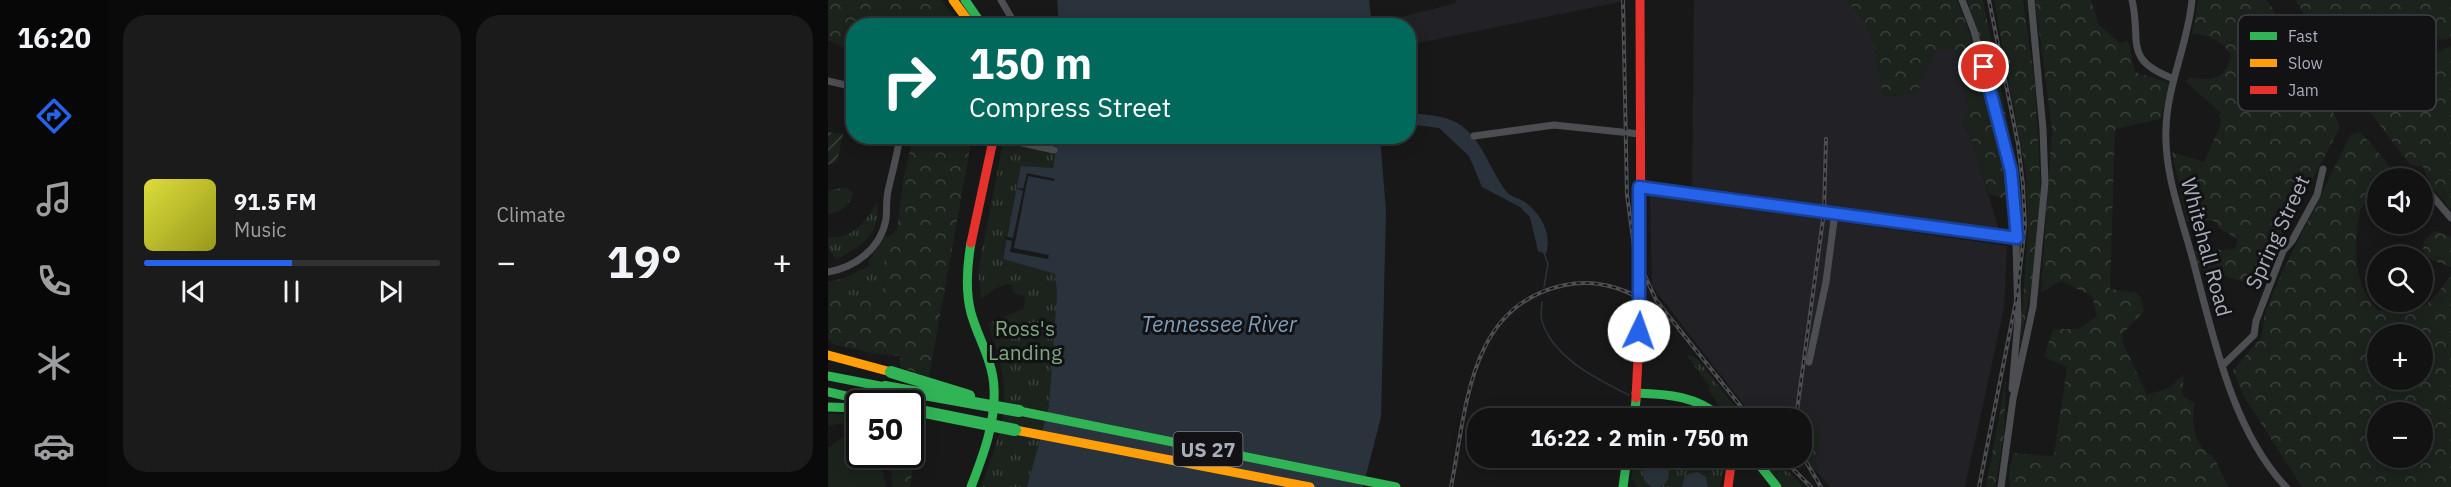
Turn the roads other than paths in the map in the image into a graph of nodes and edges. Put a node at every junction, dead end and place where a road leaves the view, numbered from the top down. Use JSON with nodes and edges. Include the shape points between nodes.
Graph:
{"nodes":[{"id":1,"x":953,"y":0,"type":"edge"},
{"id":2,"x":965,"y":0,"type":"edge"},
{"id":3,"x":1001,"y":0,"type":"edge"},
{"id":4,"x":1640,"y":0,"type":"edge"},
{"id":5,"x":1962,"y":0,"type":"edge"},
{"id":6,"x":2031,"y":0,"type":"edge"},
{"id":7,"x":2132,"y":0,"type":"edge"},
{"id":8,"x":2192,"y":0,"type":"edge"},
{"id":9,"x":966,"y":18,"type":"edge"},
{"id":10,"x":977,"y":18,"type":"edge"},
{"id":11,"x":1011,"y":18,"type":"edge"},
{"id":12,"x":2174,"y":79,"type":"junction"},
{"id":13,"x":828,"y":81,"type":"edge"},
{"id":14,"x":846,"y":85,"type":"edge"},
{"id":15,"x":1640,"y":134,"type":"junction"},
{"id":16,"x":1474,"y":136,"type":"dead end"},
{"id":17,"x":899,"y":144,"type":"edge"},
{"id":18,"x":993,"y":144,"type":"edge"},
{"id":19,"x":1026,"y":144,"type":"edge"},
{"id":20,"x":1054,"y":150,"type":"dead end"},
{"id":21,"x":2323,"y":169,"type":"dead end"},
{"id":22,"x":1639,"y":187,"type":"junction"},
{"id":23,"x":2433,"y":197,"type":"edge"},
{"id":24,"x":1835,"y":213,"type":"junction"},
{"id":25,"x":2451,"y":218,"type":"edge"},
{"id":26,"x":2017,"y":238,"type":"junction"},
{"id":27,"x":828,"y":272,"type":"edge"},
{"id":28,"x":828,"y":355,"type":"edge"},
{"id":29,"x":1809,"y":362,"type":"dead end"},
{"id":30,"x":2222,"y":366,"type":"junction"},
{"id":31,"x":828,"y":376,"type":"edge"},
{"id":32,"x":828,"y":393,"type":"edge"},
{"id":33,"x":846,"y":397,"type":"edge"},
{"id":34,"x":1636,"y":397,"type":"junction"},
{"id":35,"x":2013,"y":399,"type":"junction"},
{"id":36,"x":828,"y":407,"type":"edge"},
{"id":37,"x":846,"y":408,"type":"edge"},
{"id":38,"x":1635,"y":408,"type":"edge"},
{"id":39,"x":1696,"y":408,"type":"edge"},
{"id":40,"x":1710,"y":408,"type":"edge"},
{"id":41,"x":1019,"y":411,"type":"junction"},
{"id":42,"x":924,"y":412,"type":"edge"},
{"id":43,"x":924,"y":417,"type":"edge"},
{"id":44,"x":1015,"y":430,"type":"junction"},
{"id":45,"x":1626,"y":468,"type":"edge"},
{"id":46,"x":1732,"y":468,"type":"edge"},
{"id":47,"x":1762,"y":468,"type":"edge"},
{"id":48,"x":1274,"y":480,"type":"junction"},
{"id":49,"x":971,"y":487,"type":"edge"},
{"id":50,"x":1299,"y":487,"type":"edge"},
{"id":51,"x":1310,"y":487,"type":"edge"},
{"id":52,"x":1396,"y":487,"type":"edge"},
{"id":53,"x":1623,"y":487,"type":"edge"},
{"id":54,"x":1728,"y":487,"type":"edge"},
{"id":55,"x":1777,"y":487,"type":"edge"},
{"id":56,"x":2001,"y":487,"type":"edge"},
{"id":57,"x":2286,"y":487,"type":"edge"}],
"edges":[{"from":1,"to":9,"type":"main road"},
{"from":2,"to":10,"type":"main road"},
{"from":3,"to":11,"type":"street"},
{"from":4,"to":15,"type":"main road"},
{"from":5,"to":26,"type":"street","via":[[2011,171]]},
{"from":6,"to":35,"type":"street","via":[[2045,183],[2032,307]]},
{"from":7,"to":12,"type":"street","via":[[2139,56],[2154,71]]},
{"from":8,"to":12,"type":"street","name":"Whitehall Road"},
{"from":12,"to":30,"type":"street","name":"Whitehall Road","via":[[2166,128],[2171,180]]},
{"from":13,"to":14,"type":"street"},
{"from":15,"to":16,"type":"street","via":[[1554,125]]},
{"from":15,"to":22,"type":"main road"},
{"from":17,"to":27,"type":"street","via":[[887,193],[884,229],[878,241],[860,259]]},
{"from":18,"to":49,"type":"main road","via":[[966,284],[968,311],[992,372],[995,409]]},
{"from":19,"to":20,"type":"street"},
{"from":21,"to":30,"type":"street","name":"Spring Street","via":[[2317,195],[2283,251],[2254,334]]},
{"from":22,"to":24,"type":"street"},
{"from":22,"to":34,"type":"main road","via":[[1641,298]]},
{"from":23,"to":25,"type":"street"},
{"from":24,"to":26,"type":"street"},
{"from":24,"to":29,"type":"street"},
{"from":26,"to":35,"type":"street","via":[[2018,320]]},
{"from":28,"to":41,"type":"main road","bridge":true},
{"from":30,"to":57,"type":"street","name":"Whitehall Road","via":[[2252,438]]},
{"from":31,"to":41,"type":"main road","number":"US 27","bridge":true},
{"from":32,"to":33,"type":"main road"},
{"from":34,"to":38,"type":"main road"},
{"from":34,"to":39,"type":"main road"},
{"from":34,"to":40,"type":"main road","via":[[1669,394]]},
{"from":35,"to":56,"type":"street"},
{"from":36,"to":37,"type":"main road"},
{"from":41,"to":52,"type":"main road","number":"US 27"},
{"from":42,"to":44,"type":"main road","number":"US 27","bridge":true},
{"from":43,"to":44,"type":"main road","bridge":true},
{"from":44,"to":48,"type":"main road","number":"US 27"},
{"from":45,"to":53,"type":"main road"},
{"from":46,"to":54,"type":"main road"},
{"from":47,"to":55,"type":"main road"},
{"from":48,"to":50,"type":"main road"},
{"from":48,"to":51,"type":"main road","number":"US 27"}]}
